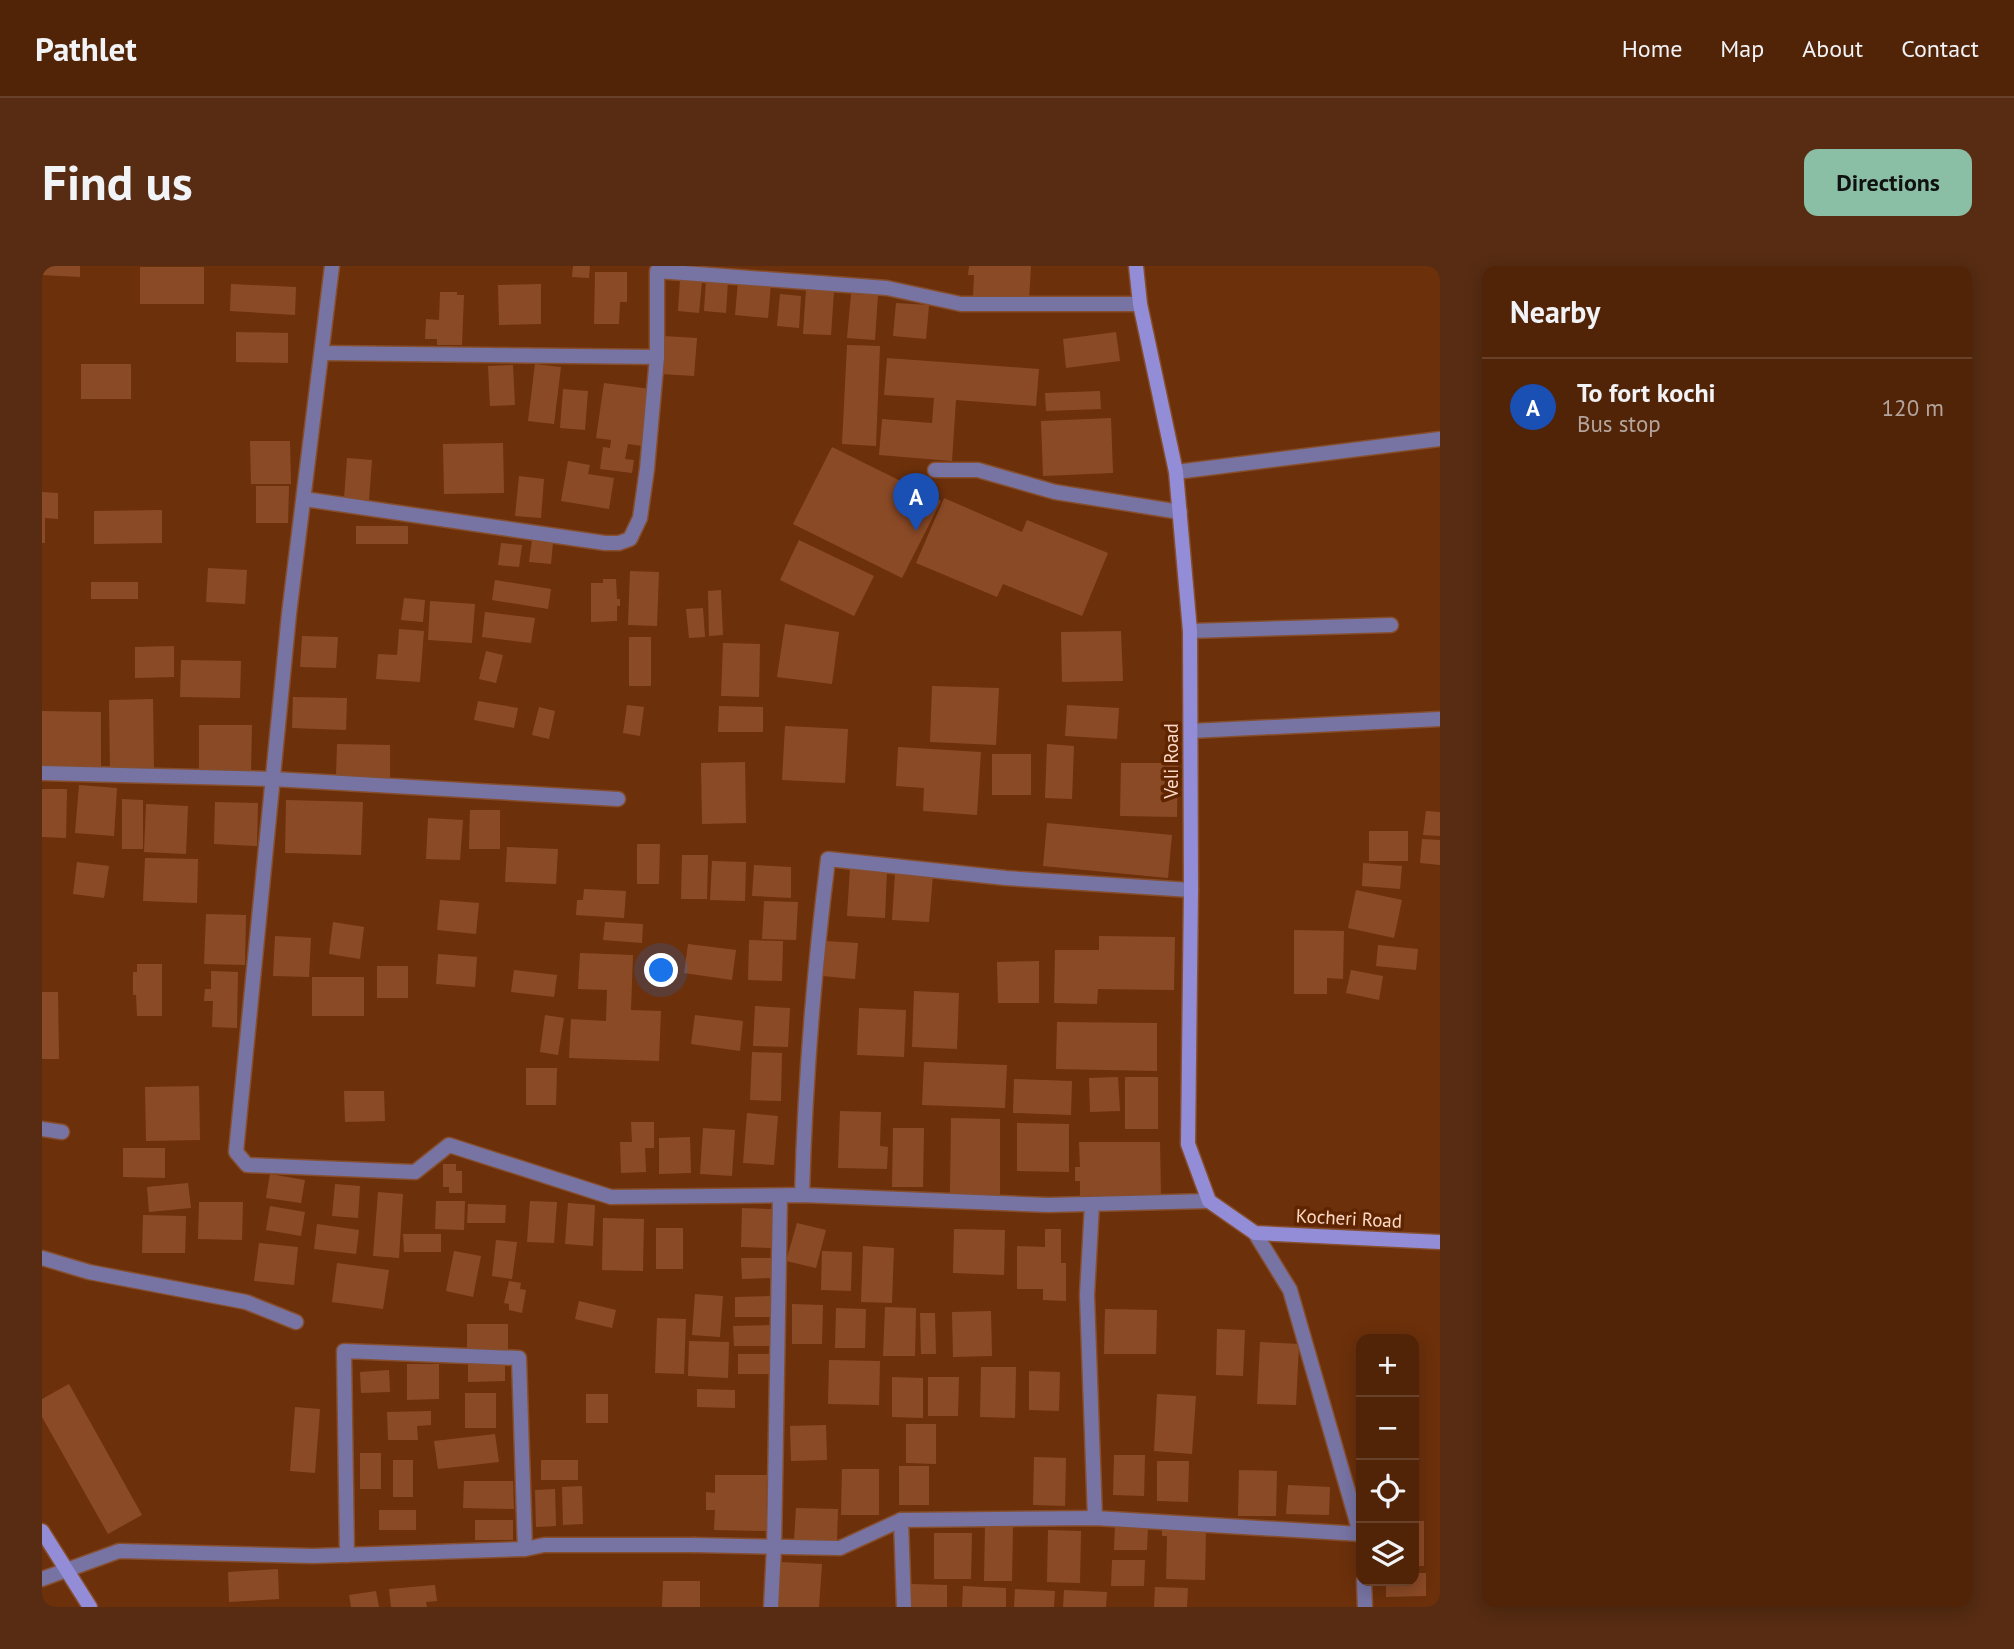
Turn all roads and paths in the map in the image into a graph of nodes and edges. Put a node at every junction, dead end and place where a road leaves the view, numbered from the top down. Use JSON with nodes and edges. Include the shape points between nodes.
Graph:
{"nodes":[{"id":1,"x":332,"y":266,"type":"edge"},
{"id":2,"x":1136,"y":266,"type":"edge"},
{"id":3,"x":1140,"y":304,"type":"junction"},
{"id":4,"x":321,"y":353,"type":"junction"},
{"id":5,"x":657,"y":357,"type":"junction"},
{"id":6,"x":1440,"y":439,"type":"edge"},
{"id":7,"x":934,"y":470,"type":"dead end"},
{"id":8,"x":1176,"y":472,"type":"junction"},
{"id":9,"x":304,"y":499,"type":"junction"},
{"id":10,"x":1180,"y":512,"type":"junction"},
{"id":11,"x":1391,"y":625,"type":"dead end"},
{"id":12,"x":1190,"y":631,"type":"junction"},
{"id":13,"x":1440,"y":719,"type":"edge"},
{"id":14,"x":1191,"y":731,"type":"junction"},
{"id":15,"x":42,"y":773,"type":"edge"},
{"id":16,"x":273,"y":779,"type":"junction"},
{"id":17,"x":618,"y":799,"type":"dead end"},
{"id":18,"x":1192,"y":890,"type":"junction"},
{"id":19,"x":42,"y":1129,"type":"edge"},
{"id":20,"x":62,"y":1132,"type":"dead end"},
{"id":21,"x":802,"y":1195,"type":"junction"},
{"id":22,"x":780,"y":1197,"type":"junction"},
{"id":23,"x":1209,"y":1201,"type":"junction"},
{"id":24,"x":1092,"y":1204,"type":"junction"},
{"id":25,"x":1255,"y":1233,"type":"junction"},
{"id":26,"x":1440,"y":1242,"type":"edge"},
{"id":27,"x":42,"y":1258,"type":"edge"},
{"id":28,"x":296,"y":1322,"type":"dead end"},
{"id":29,"x":1095,"y":1518,"type":"junction"},
{"id":30,"x":901,"y":1520,"type":"junction"},
{"id":31,"x":1358,"y":1523,"type":"edge"},
{"id":32,"x":42,"y":1531,"type":"edge"},
{"id":33,"x":1356,"y":1535,"type":"edge"},
{"id":34,"x":774,"y":1548,"type":"junction"},
{"id":35,"x":525,"y":1549,"type":"junction"},
{"id":36,"x":348,"y":1555,"type":"junction"},
{"id":37,"x":68,"y":1570,"type":"junction"},
{"id":38,"x":42,"y":1579,"type":"edge"},
{"id":39,"x":1364,"y":1586,"type":"edge"},
{"id":40,"x":90,"y":1607,"type":"edge"},
{"id":41,"x":771,"y":1607,"type":"edge"},
{"id":42,"x":904,"y":1607,"type":"edge"},
{"id":43,"x":1365,"y":1607,"type":"edge"}],
"edges":[{"from":1,"to":4,"type":"street"},
{"from":2,"to":3,"type":"main road","name":"Veli Road"},
{"from":3,"to":5,"type":"street","via":[[961,304],[887,288],[657,271]]},
{"from":3,"to":8,"type":"main road","name":"Veli Road"},
{"from":4,"to":5,"type":"street"},
{"from":4,"to":9,"type":"street"},
{"from":5,"to":9,"type":"street","via":[[640,518],[630,539],[605,543]]},
{"from":6,"to":8,"type":"street"},
{"from":7,"to":10,"type":"street","via":[[978,470],[1055,492]]},
{"from":8,"to":10,"type":"main road","name":"Veli Road"},
{"from":9,"to":16,"type":"street"},
{"from":10,"to":12,"type":"main road","name":"Veli Road"},
{"from":11,"to":12,"type":"street"},
{"from":12,"to":14,"type":"main road","name":"Veli Road"},
{"from":13,"to":14,"type":"street"},
{"from":14,"to":18,"type":"main road","name":"Veli Road"},
{"from":15,"to":16,"type":"street"},
{"from":16,"to":17,"type":"street"},
{"from":16,"to":22,"type":"street","via":[[236,1153],[247,1165],[415,1172],[449,1145],[611,1197]]},
{"from":18,"to":21,"type":"street","via":[[1006,878],[828,859],[805,1099]]},
{"from":18,"to":23,"type":"main road","name":"Veli Road","via":[[1188,1144]]},
{"from":19,"to":20,"type":"street"},
{"from":21,"to":22,"type":"street"},
{"from":21,"to":24,"type":"street"},
{"from":22,"to":34,"type":"street"},
{"from":23,"to":24,"type":"street"},
{"from":23,"to":25,"type":"main road"},
{"from":24,"to":29,"type":"street","via":[[1087,1295]]},
{"from":25,"to":26,"type":"main road","name":"Kocheri Road"},
{"from":25,"to":31,"type":"street","via":[[1290,1290]]},
{"from":27,"to":28,"type":"street","via":[[89,1272],[246,1302]]},
{"from":29,"to":30,"type":"street"},
{"from":29,"to":33,"type":"street"},
{"from":30,"to":34,"type":"street","via":[[840,1548]]},
{"from":30,"to":42,"type":"street"},
{"from":32,"to":37,"type":"main road"},
{"from":34,"to":35,"type":"street","via":[[544,1545]]},
{"from":34,"to":41,"type":"street"},
{"from":35,"to":36,"type":"street"},
{"from":35,"to":36,"type":"street","via":[[519,1358],[344,1351]]},
{"from":36,"to":37,"type":"street","via":[[119,1551]]},
{"from":37,"to":38,"type":"street"},
{"from":37,"to":40,"type":"main road"},
{"from":39,"to":43,"type":"street"}]}
